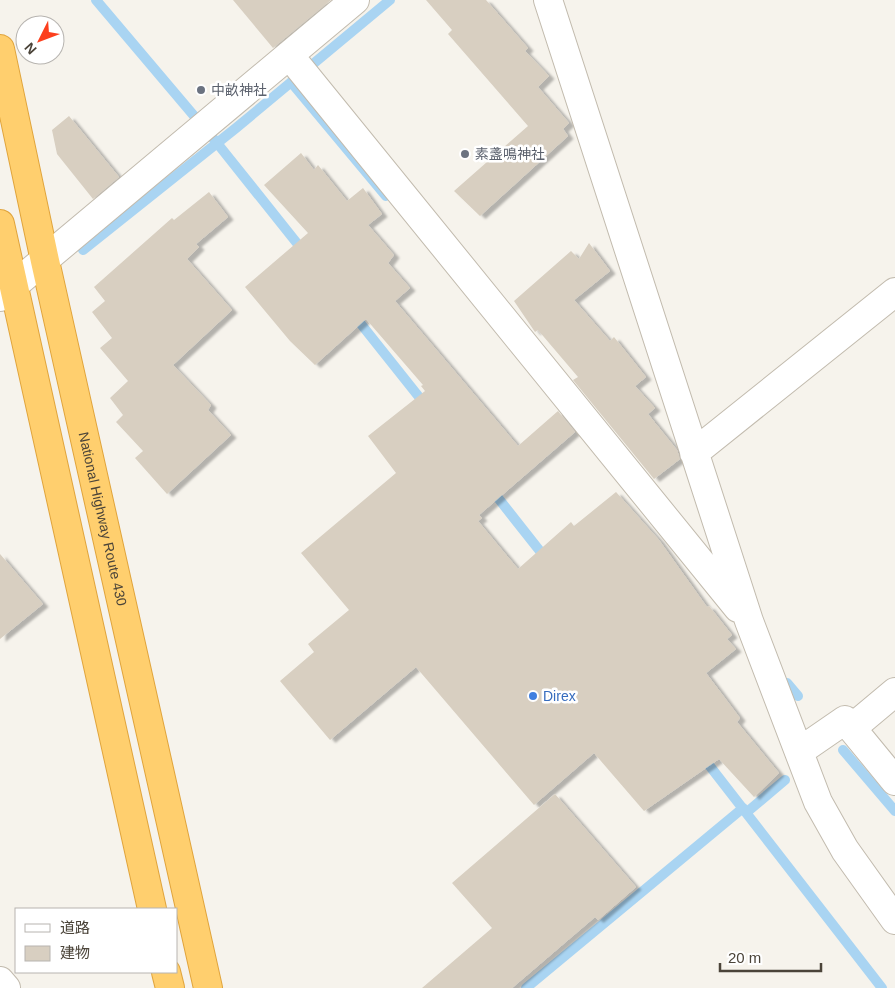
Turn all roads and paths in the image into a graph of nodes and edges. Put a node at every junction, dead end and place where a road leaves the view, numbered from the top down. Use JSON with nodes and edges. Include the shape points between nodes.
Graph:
{"nodes":[{"id":1,"x":355,"y":0,"type":"edge"},
{"id":2,"x":548,"y":0,"type":"edge"},
{"id":3,"x":0,"y":49,"type":"edge"},
{"id":4,"x":299,"y":67,"type":"junction"},
{"id":5,"x":0,"y":224,"type":"edge"},
{"id":6,"x":45,"y":261,"type":"junction"},
{"id":7,"x":7,"y":291,"type":"edge"},
{"id":8,"x":895,"y":292,"type":"edge"},
{"id":9,"x":694,"y":453,"type":"junction"},
{"id":10,"x":749,"y":621,"type":"junction"},
{"id":11,"x":895,"y":692,"type":"edge"},
{"id":12,"x":852,"y":728,"type":"junction"},
{"id":13,"x":800,"y":751,"type":"junction"},
{"id":14,"x":895,"y":781,"type":"edge"},
{"id":15,"x":152,"y":908,"type":"edge"},
{"id":16,"x":895,"y":920,"type":"edge"},
{"id":17,"x":166,"y":973,"type":"edge"},
{"id":18,"x":0,"y":981,"type":"edge"},
{"id":19,"x":6,"y":988,"type":"edge"},
{"id":20,"x":170,"y":988,"type":"edge"},
{"id":21,"x":208,"y":988,"type":"edge"}],
"edges":[{"from":1,"to":4,"type":"street"},
{"from":2,"to":9,"type":"street"},
{"from":3,"to":6,"type":"highway","name":"National Highway Route 430"},
{"from":4,"to":6,"type":"street","via":[[204,127]]},
{"from":4,"to":10,"type":"street"},
{"from":5,"to":7,"type":"highway"},
{"from":6,"to":7,"type":"street"},
{"from":6,"to":21,"type":"highway","name":"National Highway Route 430"},
{"from":7,"to":15,"type":"highway"},
{"from":8,"to":9,"type":"street"},
{"from":9,"to":10,"type":"street"},
{"from":10,"to":13,"type":"street"},
{"from":11,"to":12,"type":"street"},
{"from":12,"to":13,"type":"street","via":[[845,720]]},
{"from":12,"to":14,"type":"street"},
{"from":13,"to":16,"type":"street","via":[[818,802],[845,850]]},
{"from":17,"to":20,"type":"highway"},
{"from":18,"to":19,"type":"street"}]}
